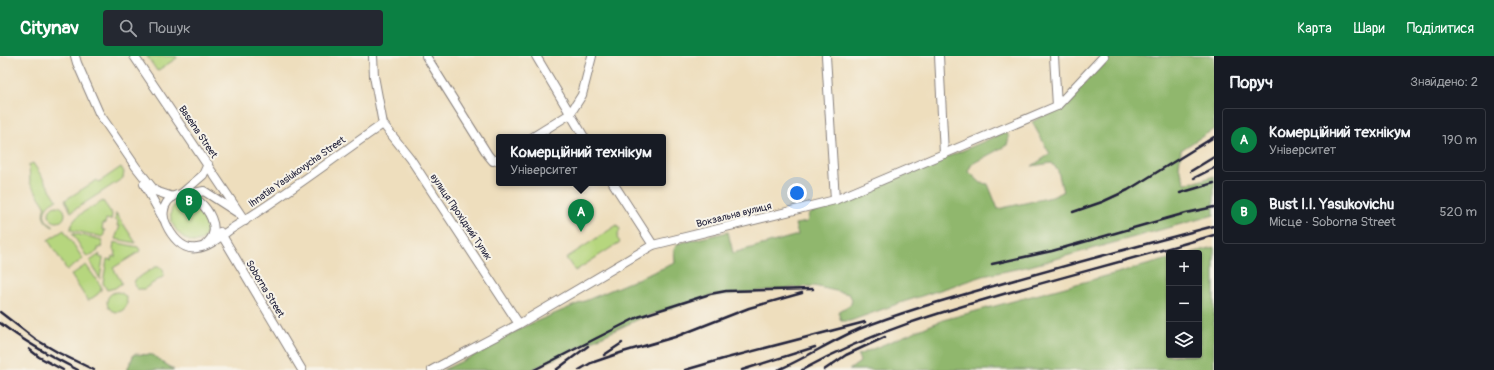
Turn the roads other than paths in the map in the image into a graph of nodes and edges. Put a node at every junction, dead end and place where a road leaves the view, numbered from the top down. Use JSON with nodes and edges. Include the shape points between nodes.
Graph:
{"nodes":[{"id":1,"x":75,"y":56,"type":"edge"},
{"id":2,"x":134,"y":56,"type":"edge"},
{"id":3,"x":373,"y":56,"type":"edge"},
{"id":4,"x":426,"y":56,"type":"edge"},
{"id":5,"x":536,"y":56,"type":"edge"},
{"id":6,"x":592,"y":56,"type":"edge"},
{"id":7,"x":826,"y":56,"type":"edge"},
{"id":8,"x":939,"y":56,"type":"edge"},
{"id":9,"x":1054,"y":56,"type":"edge"},
{"id":10,"x":1104,"y":56,"type":"edge"},
{"id":11,"x":1057,"y":106,"type":"junction"},
{"id":12,"x":570,"y":114,"type":"junction"},
{"id":13,"x":383,"y":124,"type":"junction"},
{"id":14,"x":538,"y":134,"type":"edge"},
{"id":15,"x":582,"y":134,"type":"edge"},
{"id":16,"x":944,"y":154,"type":"junction"},
{"id":17,"x":496,"y":160,"type":"edge"},
{"id":18,"x":208,"y":164,"type":"junction"},
{"id":19,"x":136,"y":168,"type":"junction"},
{"id":20,"x":615,"y":186,"type":"edge"},
{"id":21,"x":181,"y":195,"type":"junction"},
{"id":22,"x":835,"y":200,"type":"junction"},
{"id":23,"x":211,"y":218,"type":"junction"},
{"id":24,"x":245,"y":221,"type":"junction"},
{"id":25,"x":166,"y":225,"type":"junction"},
{"id":26,"x":222,"y":235,"type":"junction"},
{"id":27,"x":204,"y":246,"type":"junction"},
{"id":28,"x":653,"y":246,"type":"junction"},
{"id":29,"x":520,"y":324,"type":"junction"},
{"id":30,"x":302,"y":370,"type":"edge"},
{"id":31,"x":432,"y":370,"type":"edge"}],
"edges":[{"from":1,"to":19,"type":"street","via":[[99,113]]},
{"from":2,"to":18,"type":"street","name":"Baseina Street"},
{"from":3,"to":13,"type":"street"},
{"from":4,"to":17,"type":"street","via":[[488,155],[493,161]]},
{"from":5,"to":12,"type":"street"},
{"from":6,"to":12,"type":"street","via":[[582,95]]},
{"from":7,"to":22,"type":"street"},
{"from":8,"to":16,"type":"street"},
{"from":9,"to":11,"type":"street"},
{"from":10,"to":11,"type":"street","name":"Вокзальна вулиця"},
{"from":11,"to":16,"type":"street","name":"Вокзальна вулиця"},
{"from":12,"to":14,"type":"street"},
{"from":12,"to":15,"type":"street"},
{"from":13,"to":24,"type":"street","name":"Ihnatiia Yasiukovycha Street"},
{"from":13,"to":29,"type":"street","name":"вулиця Прохідний Тупик","via":[[410,158]]},
{"from":16,"to":22,"type":"street","name":"Вокзальна вулиця"},
{"from":18,"to":21,"type":"street","via":[[203,175]]},
{"from":18,"to":24,"type":"street","name":"Baseina Street"},
{"from":19,"to":21,"type":"street","via":[[155,191]]},
{"from":19,"to":25,"type":"street"},
{"from":20,"to":28,"type":"street"},
{"from":21,"to":23,"type":"street","via":[[196,198]]},
{"from":21,"to":24,"type":"street","via":[[204,191],[236,211]]},
{"from":21,"to":25,"type":"street","via":[[167,202],[163,218]]},
{"from":22,"to":28,"type":"street","name":"Вокзальна вулиця"},
{"from":23,"to":26,"type":"street","name":"Soborna Street"},
{"from":23,"to":27,"type":"street","via":[[214,233]]},
{"from":24,"to":26,"type":"street","name":"Ihnatiia Yasiukovycha Street"},
{"from":25,"to":27,"type":"street","via":[[181,245],[189,248]]},
{"from":26,"to":27,"type":"street","name":"Ihnatiia Yasiukovycha Street"},
{"from":26,"to":30,"type":"street","name":"Soborna Street"},
{"from":28,"to":29,"type":"street","name":"Вокзальна вулиця"},
{"from":29,"to":31,"type":"street","name":"Вокзальна вулиця"}]}
